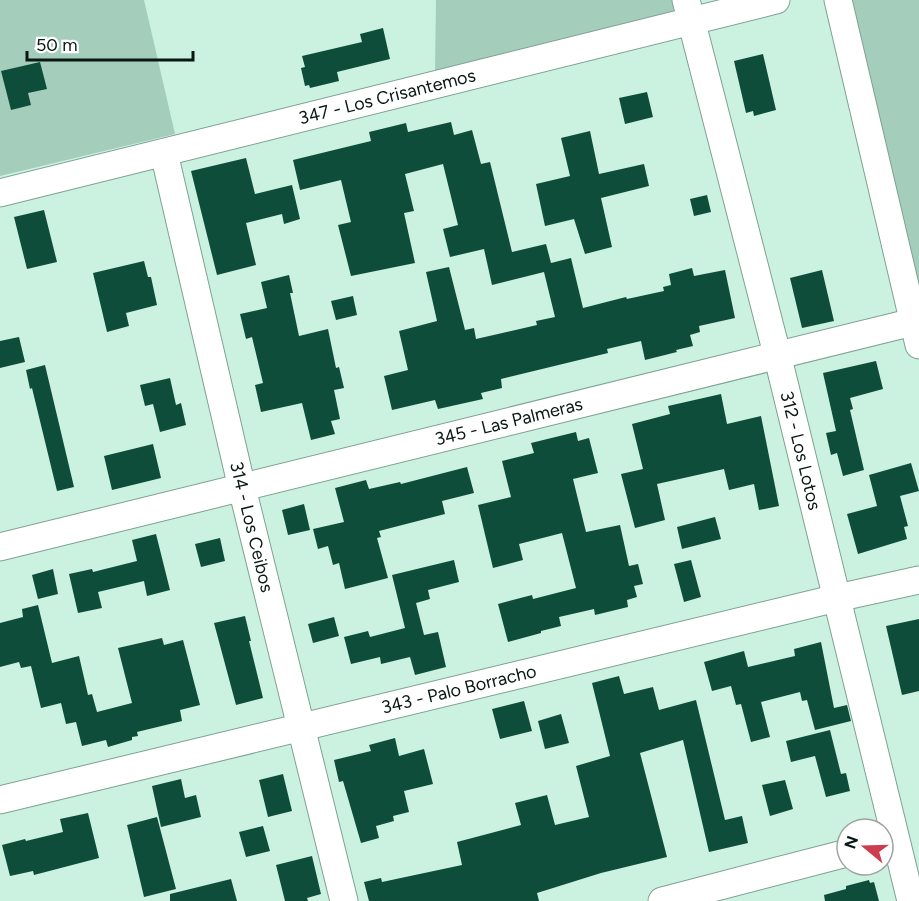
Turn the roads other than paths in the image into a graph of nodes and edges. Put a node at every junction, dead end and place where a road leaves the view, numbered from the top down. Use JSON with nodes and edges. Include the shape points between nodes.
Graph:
{"nodes":[{"id":1,"x":776,"y":0,"type":"edge"},
{"id":2,"x":837,"y":0,"type":"edge"},
{"id":3,"x":689,"y":11,"type":"edge"},
{"id":4,"x":164,"y":153,"type":"junction"},
{"id":5,"x":0,"y":193,"type":"edge"},
{"id":6,"x":916,"y":333,"type":"edge"},
{"id":7,"x":777,"y":354,"type":"junction"},
{"id":8,"x":242,"y":488,"type":"junction"},
{"id":9,"x":0,"y":548,"type":"edge"},
{"id":10,"x":919,"y":580,"type":"edge"},
{"id":11,"x":837,"y":598,"type":"junction"},
{"id":12,"x":302,"y":729,"type":"junction"},
{"id":13,"x":0,"y":800,"type":"edge"},
{"id":14,"x":899,"y":839,"type":"edge"},
{"id":15,"x":835,"y":856,"type":"edge"},
{"id":16,"x":344,"y":901,"type":"edge"},
{"id":17,"x":662,"y":901,"type":"edge"},
{"id":18,"x":911,"y":901,"type":"edge"}],
"edges":[{"from":1,"to":3,"type":"street","name":"347 - Los Crisantemos"},
{"from":2,"to":6,"type":"street"},
{"from":3,"to":4,"type":"street","name":"347 - Los Crisantemos"},
{"from":3,"to":7,"type":"street","name":"312 - Los Lotos"},
{"from":4,"to":5,"type":"street","name":"347 - Los Crisantemos"},
{"from":4,"to":8,"type":"street","name":"314 - Los Ceibos"},
{"from":6,"to":7,"type":"street","name":"345 - Las Palmeras"},
{"from":7,"to":8,"type":"street","name":"345 - Las Palmeras"},
{"from":7,"to":11,"type":"street","name":"312 - Los Lotos"},
{"from":8,"to":9,"type":"street","name":"345 - Las Palmeras"},
{"from":8,"to":12,"type":"street","name":"314 - Los Ceibos"},
{"from":10,"to":11,"type":"street","name":"343 - Palo Borracho"},
{"from":11,"to":12,"type":"street","name":"343 - Palo Borracho"},
{"from":11,"to":14,"type":"street","name":"312 - Los Lotos"},
{"from":12,"to":13,"type":"street","name":"343 - Palo Borracho"},
{"from":12,"to":16,"type":"street","name":"314 - Los Ceibos"},
{"from":14,"to":18,"type":"street","name":"312 - Los Lotos"},
{"from":15,"to":17,"type":"street"}]}
